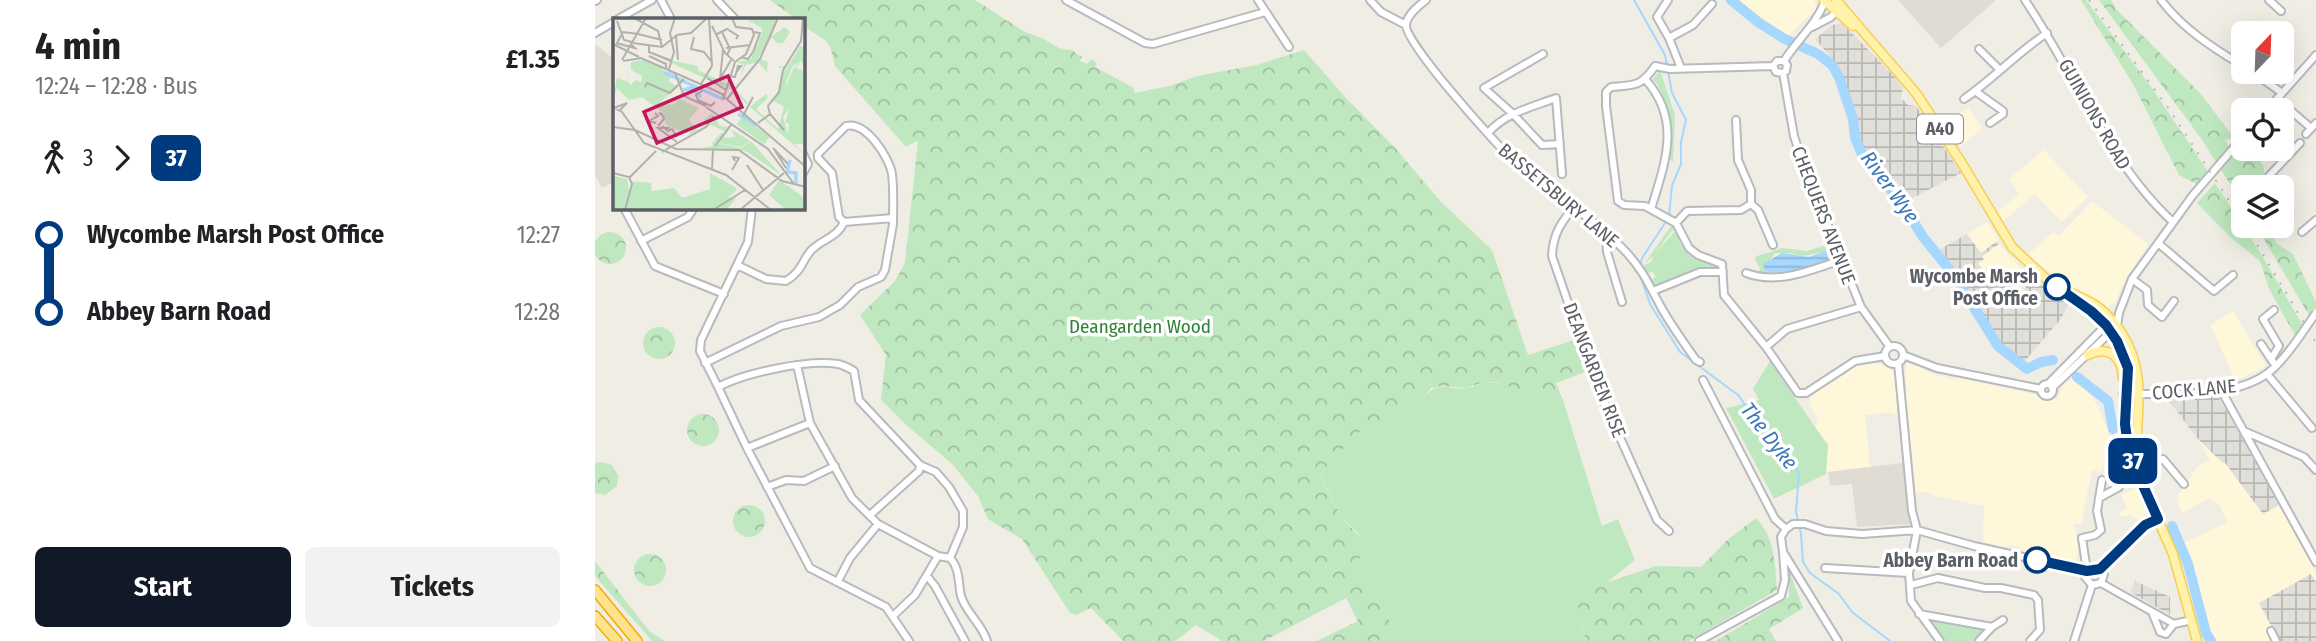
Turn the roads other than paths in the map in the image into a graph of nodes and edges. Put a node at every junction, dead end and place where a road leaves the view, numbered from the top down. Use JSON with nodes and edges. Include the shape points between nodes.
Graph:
{"nodes":[{"id":1,"x":652,"y":0,"type":"edge"},
{"id":2,"x":661,"y":0,"type":"edge"},
{"id":3,"x":717,"y":0,"type":"edge"},
{"id":4,"x":1066,"y":0,"type":"edge"},
{"id":5,"x":1258,"y":0,"type":"edge"},
{"id":6,"x":1370,"y":0,"type":"edge"},
{"id":7,"x":1426,"y":0,"type":"edge"},
{"id":8,"x":1668,"y":0,"type":"edge"},
{"id":9,"x":2025,"y":0,"type":"edge"},
{"id":10,"x":2161,"y":0,"type":"edge"},
{"id":11,"x":2269,"y":0,"type":"edge"},
{"id":12,"x":1832,"y":3,"type":"edge"},
{"id":13,"x":1711,"y":4,"type":"dead end"},
{"id":14,"x":2281,"y":11,"type":"dead end"},
{"id":15,"x":1265,"y":12,"type":"junction"},
{"id":16,"x":620,"y":18,"type":"edge"},
{"id":17,"x":670,"y":18,"type":"edge"},
{"id":18,"x":734,"y":18,"type":"edge"},
{"id":19,"x":613,"y":22,"type":"edge"},
{"id":20,"x":1406,"y":25,"type":"junction"},
{"id":21,"x":1811,"y":28,"type":"junction"},
{"id":22,"x":595,"y":33,"type":"edge"},
{"id":23,"x":2047,"y":33,"type":"junction"},
{"id":24,"x":1669,"y":38,"type":"junction"},
{"id":25,"x":1289,"y":47,"type":"dead end"},
{"id":26,"x":1979,"y":49,"type":"dead end"},
{"id":27,"x":1543,"y":54,"type":"dead end"},
{"id":28,"x":2316,"y":55,"type":"edge"},
{"id":29,"x":2231,"y":59,"type":"edge"},
{"id":30,"x":1784,"y":61,"type":"junction"},
{"id":31,"x":1773,"y":66,"type":"junction"},
{"id":32,"x":1681,"y":68,"type":"junction"},
{"id":33,"x":1999,"y":69,"type":"junction"},
{"id":34,"x":1783,"y":73,"type":"junction"},
{"id":35,"x":1646,"y":80,"type":"junction"},
{"id":36,"x":2270,"y":84,"type":"edge"},
{"id":37,"x":1975,"y":92,"type":"junction"},
{"id":38,"x":2282,"y":93,"type":"junction"},
{"id":39,"x":2278,"y":98,"type":"edge"},
{"id":40,"x":1963,"y":99,"type":"dead end"},
{"id":41,"x":2294,"y":113,"type":"edge"},
{"id":42,"x":1513,"y":114,"type":"junction"},
{"id":43,"x":1736,"y":120,"type":"dead end"},
{"id":44,"x":1990,"y":123,"type":"dead end"},
{"id":45,"x":2313,"y":125,"type":"edge"},
{"id":46,"x":1488,"y":133,"type":"junction"},
{"id":47,"x":2305,"y":134,"type":"dead end"},
{"id":48,"x":1560,"y":144,"type":"junction"},
{"id":49,"x":2300,"y":144,"type":"dead end"},
{"id":50,"x":2294,"y":150,"type":"edge"},
{"id":51,"x":2231,"y":151,"type":"edge"},
{"id":52,"x":2283,"y":161,"type":"edge"},
{"id":53,"x":1562,"y":174,"type":"dead end"},
{"id":54,"x":2270,"y":175,"type":"edge"},
{"id":55,"x":1751,"y":204,"type":"junction"},
{"id":56,"x":1575,"y":206,"type":"junction"},
{"id":57,"x":1651,"y":209,"type":"junction"},
{"id":58,"x":625,"y":210,"type":"edge"},
{"id":59,"x":693,"y":210,"type":"edge"},
{"id":60,"x":752,"y":210,"type":"edge"},
{"id":61,"x":893,"y":218,"type":"junction"},
{"id":62,"x":2316,"y":220,"type":"edge"},
{"id":63,"x":844,"y":222,"type":"junction"},
{"id":64,"x":1674,"y":222,"type":"junction"},
{"id":65,"x":2173,"y":222,"type":"junction"},
{"id":66,"x":2302,"y":232,"type":"dead end"},
{"id":67,"x":1606,"y":233,"type":"junction"},
{"id":68,"x":641,"y":241,"type":"junction"},
{"id":69,"x":2158,"y":243,"type":"junction"},
{"id":70,"x":1773,"y":246,"type":"dead end"},
{"id":71,"x":1841,"y":260,"type":"junction"},
{"id":72,"x":737,"y":265,"type":"junction"},
{"id":73,"x":1723,"y":272,"type":"junction"},
{"id":74,"x":1746,"y":274,"type":"dead end"},
{"id":75,"x":2233,"y":275,"type":"dead end"},
{"id":76,"x":2132,"y":279,"type":"junction"},
{"id":77,"x":1653,"y":291,"type":"junction"},
{"id":78,"x":724,"y":294,"type":"junction"},
{"id":79,"x":2174,"y":301,"type":"dead end"},
{"id":80,"x":1622,"y":302,"type":"dead end"},
{"id":81,"x":1861,"y":307,"type":"junction"},
{"id":82,"x":2274,"y":310,"type":"dead end"},
{"id":83,"x":2316,"y":313,"type":"edge"},
{"id":84,"x":2113,"y":323,"type":"junction"},
{"id":85,"x":2261,"y":344,"type":"dead end"},
{"id":86,"x":1766,"y":347,"type":"junction"},
{"id":87,"x":1890,"y":347,"type":"junction"},
{"id":88,"x":1903,"y":355,"type":"junction"},
{"id":89,"x":2088,"y":355,"type":"junction"},
{"id":90,"x":1885,"y":356,"type":"junction"},
{"id":91,"x":2271,"y":359,"type":"junction"},
{"id":92,"x":1700,"y":362,"type":"dead end"},
{"id":93,"x":705,"y":363,"type":"junction"},
{"id":94,"x":1898,"y":363,"type":"junction"},
{"id":95,"x":797,"y":365,"type":"junction"},
{"id":96,"x":2276,"y":366,"type":"junction"},
{"id":97,"x":2267,"y":374,"type":"junction"},
{"id":98,"x":1703,"y":380,"type":"dead end"},
{"id":99,"x":2050,"y":386,"type":"junction"},
{"id":100,"x":718,"y":387,"type":"junction"},
{"id":101,"x":2221,"y":390,"type":"junction"},
{"id":102,"x":2131,"y":394,"type":"junction"},
{"id":103,"x":810,"y":423,"type":"junction"},
{"id":104,"x":2312,"y":428,"type":"dead end"},
{"id":105,"x":2244,"y":431,"type":"junction"},
{"id":106,"x":747,"y":448,"type":"junction"},
{"id":107,"x":2129,"y":454,"type":"junction"},
{"id":108,"x":835,"y":466,"type":"junction"},
{"id":109,"x":920,"y":466,"type":"junction"},
{"id":110,"x":2136,"y":467,"type":"junction"},
{"id":111,"x":2316,"y":470,"type":"edge"},
{"id":112,"x":2102,"y":480,"type":"dead end"},
{"id":113,"x":2184,"y":484,"type":"dead end"},
{"id":114,"x":767,"y":486,"type":"junction"},
{"id":115,"x":2119,"y":487,"type":"dead end"},
{"id":116,"x":2099,"y":498,"type":"junction"},
{"id":117,"x":870,"y":515,"type":"junction"},
{"id":118,"x":2158,"y":519,"type":"junction"},
{"id":119,"x":878,"y":524,"type":"junction"},
{"id":120,"x":1786,"y":529,"type":"junction"},
{"id":121,"x":1917,"y":530,"type":"junction"},
{"id":122,"x":1669,"y":531,"type":"dead end"},
{"id":123,"x":1783,"y":552,"type":"junction"},
{"id":124,"x":938,"y":555,"type":"junction"},
{"id":125,"x":950,"y":558,"type":"junction"},
{"id":126,"x":2316,"y":562,"type":"edge"},
{"id":127,"x":1825,"y":568,"type":"dead end"},
{"id":128,"x":2100,"y":569,"type":"junction"},
{"id":129,"x":2087,"y":571,"type":"junction"},
{"id":130,"x":1909,"y":573,"type":"junction"},
{"id":131,"x":927,"y":576,"type":"junction"},
{"id":132,"x":838,"y":581,"type":"junction"},
{"id":133,"x":2101,"y":583,"type":"junction"},
{"id":134,"x":1911,"y":585,"type":"junction"},
{"id":135,"x":2092,"y":585,"type":"junction"},
{"id":136,"x":595,"y":590,"type":"edge"},
{"id":137,"x":2152,"y":612,"type":"junction"},
{"id":138,"x":1919,"y":614,"type":"junction"},
{"id":139,"x":595,"y":616,"type":"edge"},
{"id":140,"x":893,"y":616,"type":"junction"},
{"id":141,"x":2003,"y":620,"type":"dead end"},
{"id":142,"x":2192,"y":620,"type":"junction"},
{"id":143,"x":2174,"y":624,"type":"junction"},
{"id":144,"x":1992,"y":627,"type":"junction"},
{"id":145,"x":2271,"y":631,"type":"dead end"},
{"id":146,"x":617,"y":641,"type":"edge"},
{"id":147,"x":637,"y":641,"type":"edge"},
{"id":148,"x":909,"y":641,"type":"edge"},
{"id":149,"x":965,"y":641,"type":"edge"},
{"id":150,"x":987,"y":641,"type":"edge"},
{"id":151,"x":1699,"y":641,"type":"edge"},
{"id":152,"x":1838,"y":641,"type":"edge"},
{"id":153,"x":1940,"y":641,"type":"edge"},
{"id":154,"x":1979,"y":641,"type":"edge"},
{"id":155,"x":2030,"y":641,"type":"edge"},
{"id":156,"x":2074,"y":641,"type":"edge"},
{"id":157,"x":2197,"y":641,"type":"edge"},
{"id":158,"x":2276,"y":641,"type":"edge"}],
"edges":[{"from":1,"to":16,"type":"street"},
{"from":2,"to":17,"type":"street"},
{"from":3,"to":18,"type":"street"},
{"from":4,"to":15,"type":"street","via":[[1153,44]]},
{"from":5,"to":15,"type":"street"},
{"from":6,"to":20,"type":"street","via":[[1381,12]]},
{"from":7,"to":20,"type":"street"},
{"from":8,"to":24,"type":"street","via":[[1657,17]]},
{"from":9,"to":23,"type":"street","name":"GUINIONS ROAD"},
{"from":10,"to":29,"type":"street","via":[[2204,43]]},
{"from":11,"to":14,"type":"street"},
{"from":12,"to":21,"type":"street"},
{"from":12,"to":21,"type":"street"},
{"from":12,"to":84,"type":"main road","number":"A40","via":[[1916,93],[2012,247],[2047,281]]},
{"from":13,"to":24,"type":"street","via":[[1693,25]]},
{"from":15,"to":25,"type":"street"},
{"from":19,"to":22,"type":"street"},
{"from":20,"to":46,"type":"street","name":"BASSETSBURY LANE","via":[[1421,54]]},
{"from":21,"to":30,"type":"street"},
{"from":23,"to":33,"type":"street"},
{"from":23,"to":65,"type":"street","name":"GUINIONS ROAD","via":[[2129,173]]},
{"from":24,"to":32,"type":"street"},
{"from":26,"to":33,"type":"street"},
{"from":27,"to":42,"type":"street","via":[[1484,88]]},
{"from":28,"to":38,"type":"street"},
{"from":30,"to":31,"type":"street"},
{"from":30,"to":34,"type":"street","via":[[1787,68]]},
{"from":31,"to":32,"type":"street"},
{"from":31,"to":34,"type":"street"},
{"from":32,"to":35,"type":"street","via":[[1655,66]]},
{"from":33,"to":37,"type":"street"},
{"from":34,"to":71,"type":"street","name":"CHEQUERS AVENUE","via":[[1794,136]]},
{"from":35,"to":57,"type":"street","via":[[1656,91],[1668,121],[1666,161]]},
{"from":35,"to":57,"type":"street","via":[[1611,87],[1606,92],[1606,106],[1618,201]]},
{"from":36,"to":38,"type":"street"},
{"from":37,"to":40,"type":"street"},
{"from":37,"to":44,"type":"street","via":[[2003,111]]},
{"from":38,"to":39,"type":"street"},
{"from":41,"to":45,"type":"street"},
{"from":42,"to":46,"type":"street"},
{"from":42,"to":48,"type":"street","via":[[1542,145]]},
{"from":42,"to":48,"type":"street","via":[[1556,98]]},
{"from":43,"to":55,"type":"street","via":[[1738,160],[1751,190]]},
{"from":45,"to":47,"type":"street"},
{"from":46,"to":56,"type":"street","name":"BASSETSBURY LANE","via":[[1538,181]]},
{"from":48,"to":53,"type":"street"},
{"from":49,"to":50,"type":"street"},
{"from":51,"to":65,"type":"street"},
{"from":52,"to":54,"type":"street"},
{"from":55,"to":64,"type":"street","via":[[1741,210],[1687,211]]},
{"from":55,"to":70,"type":"street"},
{"from":56,"to":67,"type":"street","name":"BASSETSBURY LANE"},
{"from":56,"to":122,"type":"street","name":"DEANGARDEN RISE","via":[[1557,229],[1552,256],[1596,384],[1654,522]]},
{"from":57,"to":64,"type":"street"},
{"from":58,"to":68,"type":"street"},
{"from":59,"to":68,"type":"street","via":[[688,217]]},
{"from":60,"to":72,"type":"street","via":[[748,242]]},
{"from":61,"to":63,"type":"street"},
{"from":61,"to":63,"type":"street","via":[[891,170],[872,136],[852,125],[818,154],[832,173],[839,217]]},
{"from":61,"to":93,"type":"street","via":[[881,277],[858,287],[819,317],[781,326]]},
{"from":62,"to":66,"type":"street"},
{"from":63,"to":72,"type":"street","via":[[836,234],[814,247],[798,272],[786,281],[766,279]]},
{"from":64,"to":73,"type":"street","via":[[1689,247],[1722,264]]},
{"from":65,"to":69,"type":"street"},
{"from":67,"to":77,"type":"street","name":"BASSETSBURY LANE","via":[[1644,274]]},
{"from":67,"to":80,"type":"street"},
{"from":68,"to":78,"type":"street","via":[[655,266]]},
{"from":69,"to":75,"type":"street","via":[[2214,291]]},
{"from":69,"to":76,"type":"street"},
{"from":71,"to":74,"type":"street","via":[[1795,276]]},
{"from":71,"to":81,"type":"street","name":"CHEQUERS AVENUE"},
{"from":72,"to":78,"type":"street"},
{"from":73,"to":77,"type":"street","via":[[1700,272]]},
{"from":73,"to":86,"type":"street","via":[[1724,295]]},
{"from":76,"to":79,"type":"street","via":[[2147,290],[2148,305],[2162,317]]},
{"from":76,"to":84,"type":"street"},
{"from":77,"to":92,"type":"street","name":"BASSETSBURY LANE"},
{"from":78,"to":93,"type":"street","via":[[701,340]]},
{"from":81,"to":86,"type":"street","via":[[1787,328]]},
{"from":81,"to":87,"type":"street","name":"CHEQUERS AVENUE"},
{"from":82,"to":91,"type":"street","via":[[2263,319],[2279,346]]},
{"from":83,"to":96,"type":"street","name":"COCK LANE","bridge":true},
{"from":84,"to":89,"type":"street"},
{"from":84,"to":99,"type":"street"},
{"from":84,"to":102,"type":"main road","number":"A40"},
{"from":85,"to":91,"type":"street"},
{"from":86,"to":90,"type":"street","via":[[1798,393],[1806,393],[1855,361]]},
{"from":87,"to":88,"type":"street","via":[[1900,348]]},
{"from":87,"to":90,"type":"street"},
{"from":88,"to":94,"type":"street"},
{"from":88,"to":99,"type":"street","via":[[1937,368],[2041,389]]},
{"from":89,"to":99,"type":"street"},
{"from":89,"to":102,"type":"main road","via":[[2108,351],[2116,358]]},
{"from":90,"to":94,"type":"street","via":[[1889,363]]},
{"from":91,"to":96,"type":"street"},
{"from":93,"to":100,"type":"street"},
{"from":94,"to":121,"type":"street"},
{"from":95,"to":100,"type":"street","via":[[733,379]]},
{"from":95,"to":103,"type":"street"},
{"from":95,"to":109,"type":"street","via":[[839,364],[854,371],[859,400]]},
{"from":96,"to":97,"type":"street","name":"COCK LANE"},
{"from":97,"to":101,"type":"street","name":"COCK LANE"},
{"from":97,"to":104,"type":"street"},
{"from":98,"to":120,"type":"street","via":[[1775,519]]},
{"from":100,"to":106,"type":"street"},
{"from":101,"to":102,"type":"street","name":"COCK LANE"},
{"from":101,"to":105,"type":"street"},
{"from":102,"to":107,"type":"main road","number":"A40"},
{"from":102,"to":107,"type":"main road","number":"A40","via":[[2126,415]]},
{"from":102,"to":110,"type":"main road","number":"A40"},
{"from":103,"to":106,"type":"street"},
{"from":103,"to":108,"type":"street"},
{"from":105,"to":111,"type":"street","via":[[2304,457]]},
{"from":105,"to":126,"type":"street"},
{"from":106,"to":114,"type":"street"},
{"from":107,"to":110,"type":"main road","number":"A40"},
{"from":108,"to":114,"type":"street","via":[[804,481]]},
{"from":108,"to":117,"type":"street","via":[[852,498]]},
{"from":109,"to":117,"type":"street"},
{"from":109,"to":125,"type":"street","via":[[936,472],[963,511],[963,527]]},
{"from":110,"to":113,"type":"street","via":[[2163,459]]},
{"from":110,"to":118,"type":"main road","number":"A40"},
{"from":112,"to":116,"type":"street"},
{"from":114,"to":132,"type":"street","via":[[810,568]]},
{"from":115,"to":116,"type":"street"},
{"from":116,"to":129,"type":"street","via":[[2101,530],[2082,538]]},
{"from":117,"to":119,"type":"street"},
{"from":118,"to":128,"type":"street","via":[[2145,525]]},
{"from":118,"to":142,"type":"main road","number":"A40"},
{"from":119,"to":124,"type":"street"},
{"from":119,"to":132,"type":"street"},
{"from":120,"to":121,"type":"street","via":[[1805,524],[1862,534]]},
{"from":120,"to":123,"type":"street","via":[[1781,537]]},
{"from":121,"to":129,"type":"street"},
{"from":121,"to":130,"type":"street"},
{"from":123,"to":151,"type":"street","via":[[1781,596]]},
{"from":123,"to":152,"type":"street"},
{"from":124,"to":125,"type":"street"},
{"from":124,"to":131,"type":"street"},
{"from":125,"to":150,"type":"street","via":[[962,598]]},
{"from":127,"to":130,"type":"street"},
{"from":128,"to":129,"type":"street"},
{"from":128,"to":133,"type":"street","via":[[2104,574]]},
{"from":129,"to":135,"type":"street","via":[[2085,577]]},
{"from":130,"to":134,"type":"street"},
{"from":131,"to":140,"type":"street"},
{"from":131,"to":149,"type":"street"},
{"from":132,"to":140,"type":"street","via":[[886,607]]},
{"from":133,"to":135,"type":"street"},
{"from":133,"to":137,"type":"street"},
{"from":134,"to":138,"type":"street","via":[[1911,601]]},
{"from":134,"to":155,"type":"street","via":[[1938,578],[2034,595],[2040,630]]},
{"from":135,"to":156,"type":"street"},
{"from":136,"to":147,"type":"highway"},
{"from":137,"to":143,"type":"street"},
{"from":137,"to":143,"type":"street","via":[[2160,632],[2166,634]]},
{"from":138,"to":144,"type":"street"},
{"from":138,"to":153,"type":"street"},
{"from":139,"to":146,"type":"highway"},
{"from":140,"to":148,"type":"street"},
{"from":141,"to":144,"type":"street"},
{"from":142,"to":143,"type":"street"},
{"from":142,"to":157,"type":"main road","number":"A40"},
{"from":144,"to":154,"type":"street"},
{"from":145,"to":158,"type":"street"}]}
